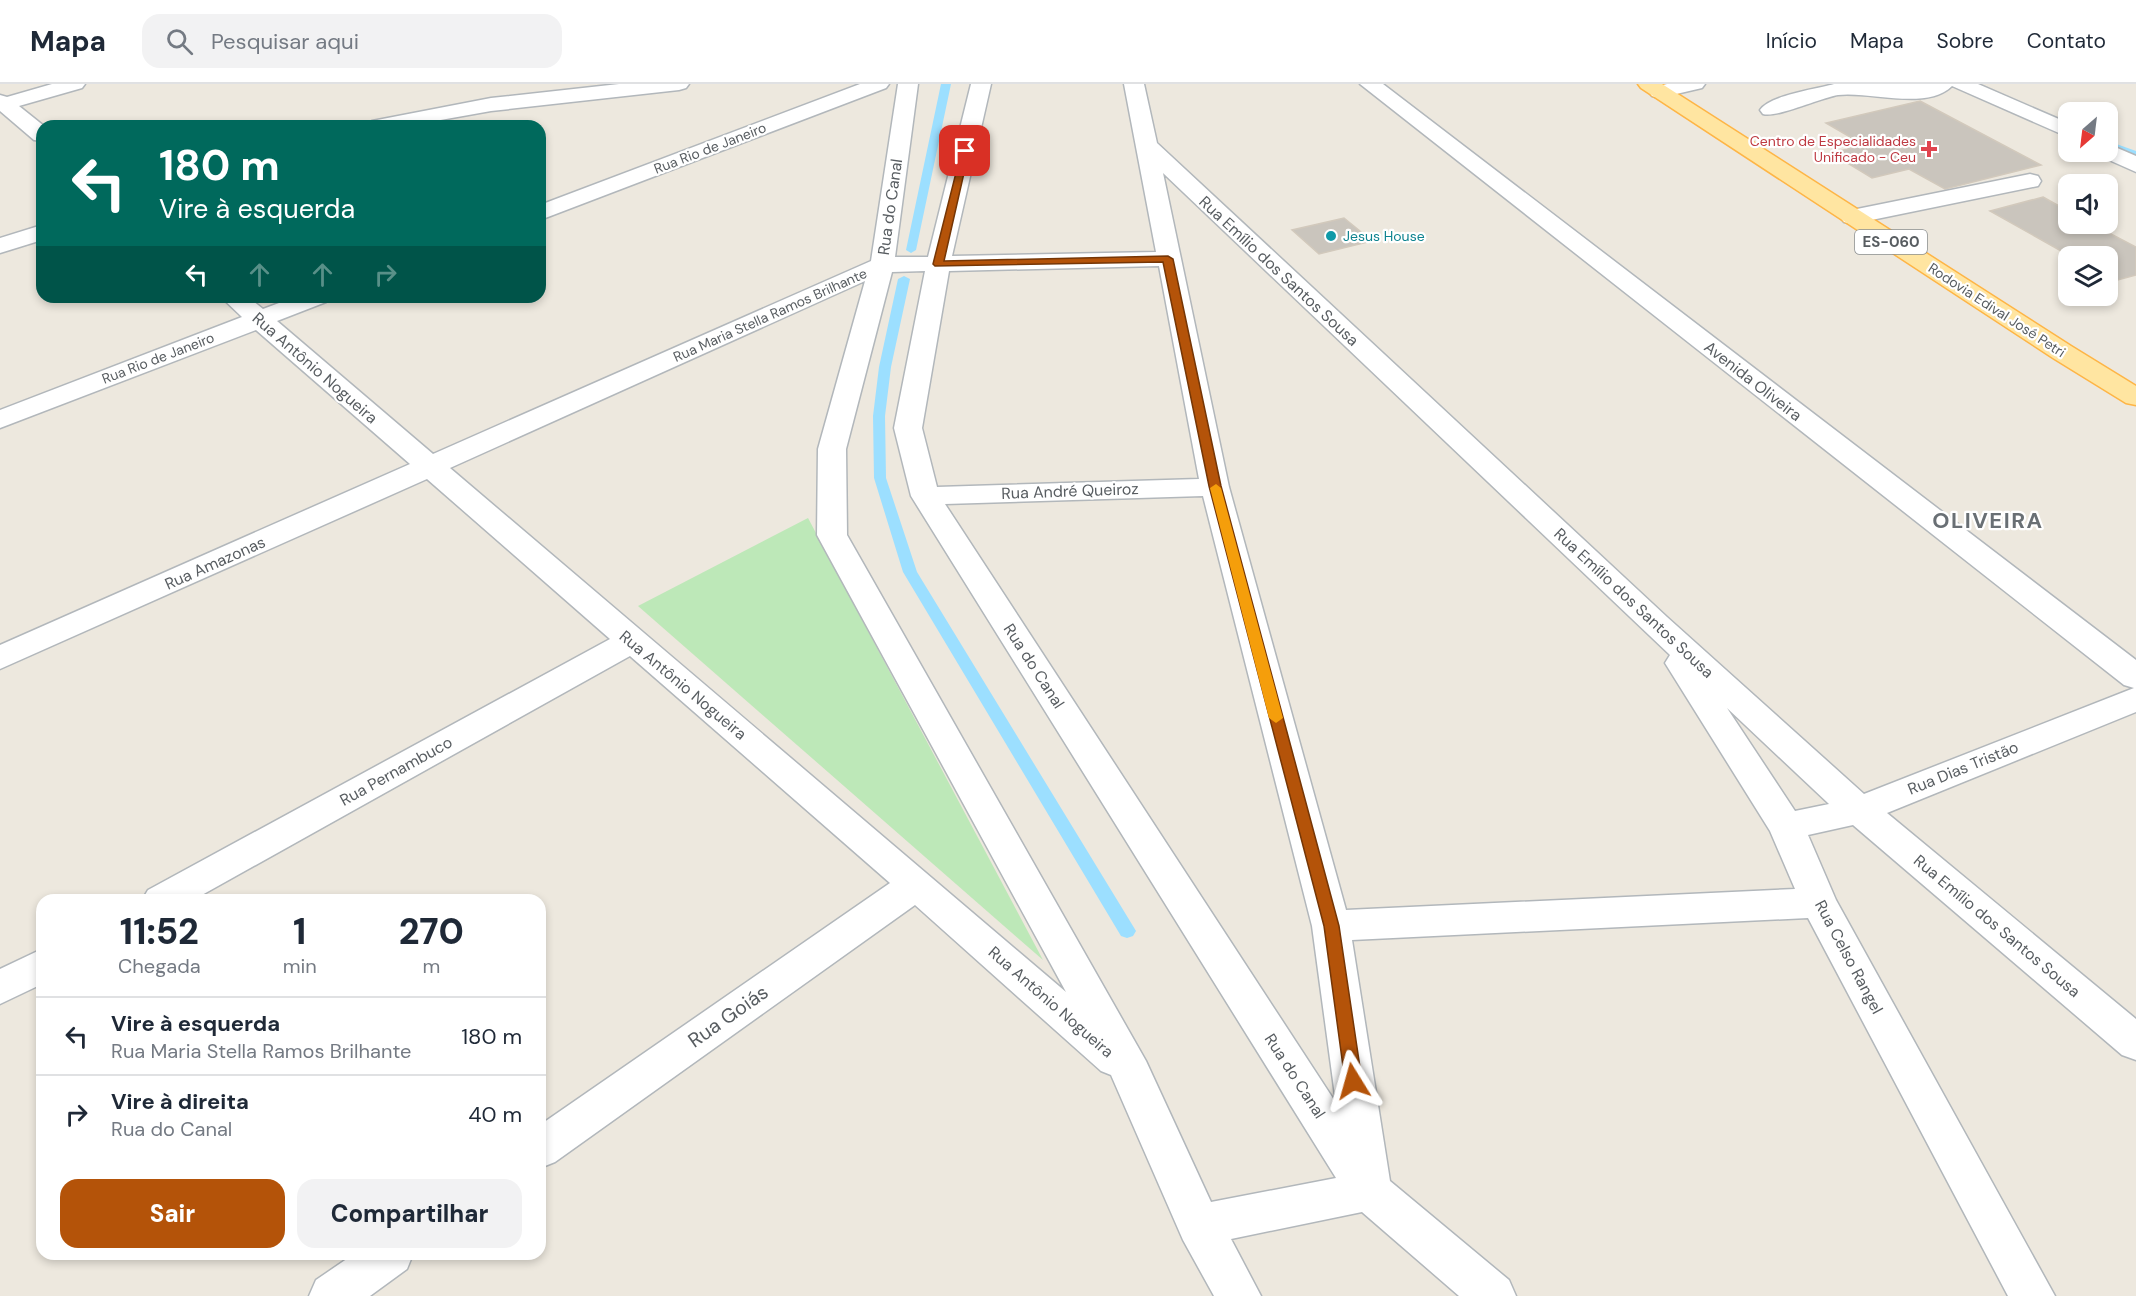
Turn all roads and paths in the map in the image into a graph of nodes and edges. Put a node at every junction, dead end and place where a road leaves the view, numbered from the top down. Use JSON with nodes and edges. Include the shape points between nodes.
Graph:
{"nodes":[{"id":1,"x":75,"y":84,"type":"edge"},
{"id":2,"x":679,"y":84,"type":"edge"},
{"id":3,"x":879,"y":84,"type":"edge"},
{"id":4,"x":908,"y":84,"type":"edge"},
{"id":5,"x":981,"y":84,"type":"edge"},
{"id":6,"x":1134,"y":84,"type":"edge"},
{"id":7,"x":1370,"y":84,"type":"edge"},
{"id":8,"x":1695,"y":84,"type":"edge"},
{"id":9,"x":1943,"y":84,"type":"edge"},
{"id":10,"x":1961,"y":84,"type":"edge"},
{"id":11,"x":1659,"y":87,"type":"edge"},
{"id":12,"x":1,"y":103,"type":"edge"},
{"id":13,"x":1770,"y":111,"type":"dead end"},
{"id":14,"x":404,"y":120,"type":"edge"},
{"id":15,"x":2058,"y":127,"type":"edge"},
{"id":16,"x":36,"y":130,"type":"edge"},
{"id":17,"x":1147,"y":146,"type":"junction"},
{"id":18,"x":2118,"y":156,"type":"edge"},
{"id":19,"x":2136,"y":165,"type":"edge"},
{"id":20,"x":2030,"y":181,"type":"dead end"},
{"id":21,"x":546,"y":211,"type":"edge"},
{"id":22,"x":1858,"y":216,"type":"junction"},
{"id":23,"x":36,"y":234,"type":"edge"},
{"id":24,"x":0,"y":246,"type":"edge"},
{"id":25,"x":1168,"y":259,"type":"junction"},
{"id":26,"x":938,"y":264,"type":"junction"},
{"id":27,"x":882,"y":265,"type":"junction"},
{"id":28,"x":240,"y":303,"type":"edge"},
{"id":29,"x":301,"y":303,"type":"edge"},
{"id":30,"x":258,"y":319,"type":"junction"},
{"id":31,"x":2136,"y":386,"type":"edge"},
{"id":32,"x":2136,"y":397,"type":"edge"},
{"id":33,"x":0,"y":420,"type":"edge"},
{"id":34,"x":429,"y":468,"type":"junction"},
{"id":35,"x":1215,"y":486,"type":"junction"},
{"id":36,"x":925,"y":496,"type":"junction"},
{"id":37,"x":1656,"y":624,"type":"junction"},
{"id":38,"x":632,"y":641,"type":"junction"},
{"id":39,"x":0,"y":658,"type":"edge"},
{"id":40,"x":2136,"y":677,"type":"edge"},
{"id":41,"x":2136,"y":699,"type":"edge"},
{"id":42,"x":1859,"y":810,"type":"junction"},
{"id":43,"x":1786,"y":827,"type":"junction"},
{"id":44,"x":916,"y":884,"type":"junction"},
{"id":45,"x":172,"y":894,"type":"edge"},
{"id":46,"x":1819,"y":903,"type":"junction"},
{"id":47,"x":1331,"y":926,"type":"junction"},
{"id":48,"x":36,"y":968,"type":"edge"},
{"id":49,"x":0,"y":988,"type":"edge"},
{"id":50,"x":2136,"y":1042,"type":"edge"},
{"id":51,"x":1132,"y":1074,"type":"junction"},
{"id":52,"x":546,"y":1145,"type":"edge"},
{"id":53,"x":1369,"y":1191,"type":"junction"},
{"id":54,"x":1198,"y":1225,"type":"junction"},
{"id":55,"x":383,"y":1260,"type":"edge"},
{"id":56,"x":1227,"y":1291,"type":"edge"},
{"id":57,"x":332,"y":1296,"type":"edge"},
{"id":58,"x":1493,"y":1296,"type":"edge"},
{"id":59,"x":2032,"y":1296,"type":"edge"}],
"edges":[{"from":1,"to":12,"type":"street"},
{"from":2,"to":14,"type":"street","via":[[533,99]]},
{"from":3,"to":21,"type":"street","name":"Rua Rio de Janeiro"},
{"from":4,"to":27,"type":"street","name":"Rua do Canal"},
{"from":5,"to":26,"type":"street","name":"Rua do Canal"},
{"from":6,"to":17,"type":"street"},
{"from":7,"to":40,"type":"street","name":"Avenida Oliveira"},
{"from":8,"to":11,"type":"street"},
{"from":9,"to":13,"type":"street","via":[[1922,92],[1839,89],[1782,104]]},
{"from":10,"to":15,"type":"street"},
{"from":11,"to":22,"type":"main road","name":"Rodovia Edival José Petri","number":"ES-060"},
{"from":12,"to":16,"type":"street"},
{"from":17,"to":25,"type":"street"},
{"from":17,"to":37,"type":"street","name":"Rua Emílio dos Santos Sousa"},
{"from":18,"to":19,"type":"street"},
{"from":20,"to":22,"type":"street"},
{"from":22,"to":31,"type":"main road","name":"Rodovia Edival José Petri","number":"ES-060"},
{"from":22,"to":32,"type":"main road","name":"Rodovia Edival José Petri","number":"ES-060"},
{"from":23,"to":24,"type":"street"},
{"from":25,"to":26,"type":"street","name":"Rua Maria Stella Ramos Brilhante"},
{"from":25,"to":35,"type":"street"},
{"from":26,"to":27,"type":"street","name":"Rua Maria Stella Ramos Brilhante"},
{"from":26,"to":36,"type":"street","name":"Rua do Canal","via":[[908,428]]},
{"from":27,"to":34,"type":"street","name":"Rua Maria Stella Ramos Brilhante"},
{"from":27,"to":51,"type":"street","name":"Rua do Canal","via":[[832,449],[832,535]]},
{"from":28,"to":30,"type":"street","name":"Rua Antônio Nogueira"},
{"from":29,"to":30,"type":"street","name":"Rua Rio de Janeiro"},
{"from":30,"to":33,"type":"street","name":"Rua Rio de Janeiro"},
{"from":30,"to":34,"type":"street","name":"Rua Antônio Nogueira"},
{"from":34,"to":38,"type":"street","name":"Rua Antônio Nogueira"},
{"from":34,"to":39,"type":"street","name":"Rua Amazonas"},
{"from":35,"to":36,"type":"street","name":"Rua André Queiroz"},
{"from":35,"to":47,"type":"street"},
{"from":36,"to":53,"type":"street","name":"Rua do Canal"},
{"from":37,"to":42,"type":"street","name":"Rua Emílio dos Santos Sousa"},
{"from":37,"to":43,"type":"street","name":"Rua Celso Rangel"},
{"from":38,"to":44,"type":"street","name":"Rua Antônio Nogueira"},
{"from":38,"to":45,"type":"street","name":"Rua Pernambuco"},
{"from":41,"to":42,"type":"street","name":"Rua Dias Tristão"},
{"from":42,"to":43,"type":"street","name":"Rua Dias Tristão"},
{"from":42,"to":50,"type":"street","name":"Rua Emílio dos Santos Sousa"},
{"from":43,"to":46,"type":"street","name":"Rua Celso Rangel"},
{"from":44,"to":51,"type":"street","name":"Rua Antônio Nogueira"},
{"from":44,"to":52,"type":"street","name":"Rua Goiás"},
{"from":46,"to":47,"type":"street"},
{"from":46,"to":59,"type":"street","name":"Rua Celso Rangel"},
{"from":47,"to":53,"type":"street"},
{"from":48,"to":49,"type":"street"},
{"from":51,"to":54,"type":"street","name":"Rua do Canal"},
{"from":53,"to":54,"type":"street"},
{"from":53,"to":58,"type":"street","name":"Rua do Canal"},
{"from":54,"to":56,"type":"street","name":"Rua do Canal"},
{"from":55,"to":57,"type":"street"}]}
